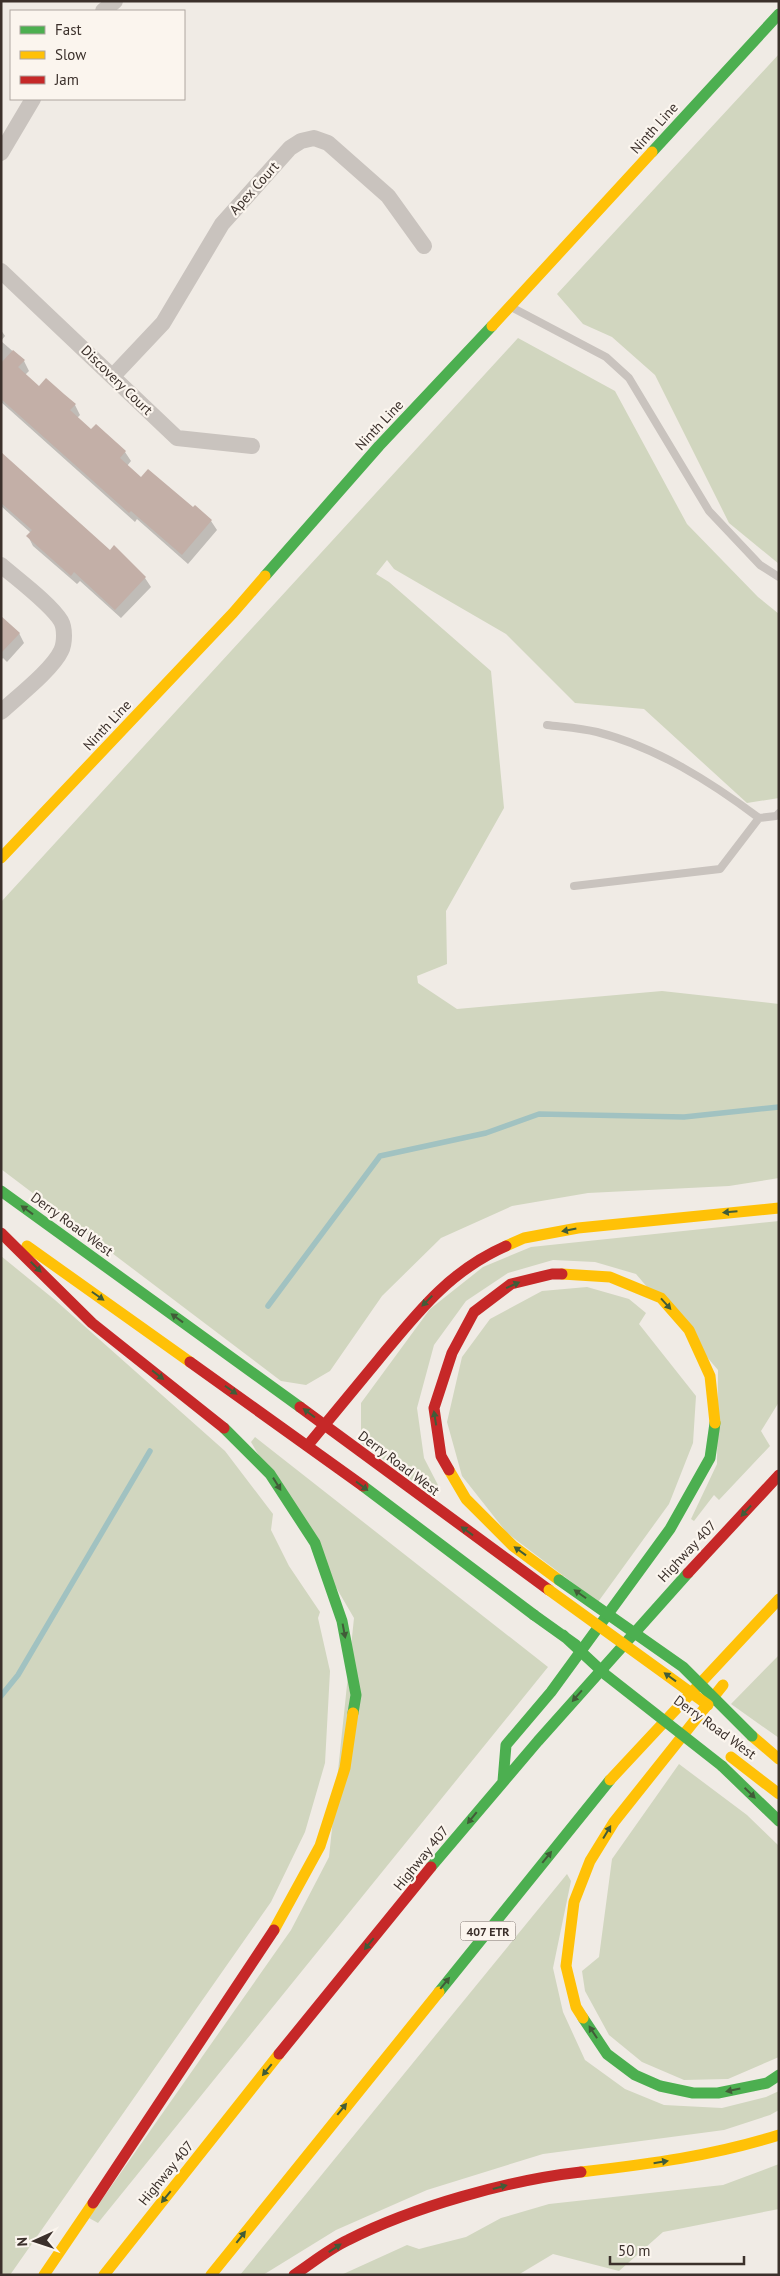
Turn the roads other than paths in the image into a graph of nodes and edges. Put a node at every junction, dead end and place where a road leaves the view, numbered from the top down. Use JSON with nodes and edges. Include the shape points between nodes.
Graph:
{"nodes":[{"id":1,"x":115,"y":1,"type":"edge"},
{"id":2,"x":104,"y":10,"type":"edge"},
{"id":3,"x":779,"y":14,"type":"edge"},
{"id":4,"x":32,"y":100,"type":"edge"},
{"id":5,"x":1,"y":153,"type":"edge"},
{"id":6,"x":424,"y":246,"type":"dead end"},
{"id":7,"x":1,"y":271,"type":"edge"},
{"id":8,"x":511,"y":306,"type":"junction"},
{"id":9,"x":113,"y":376,"type":"junction"},
{"id":10,"x":252,"y":446,"type":"dead end"},
{"id":11,"x":1,"y":565,"type":"edge"},
{"id":12,"x":779,"y":577,"type":"edge"},
{"id":13,"x":1,"y":712,"type":"edge"},
{"id":14,"x":547,"y":725,"type":"dead end"},
{"id":15,"x":779,"y":813,"type":"edge"},
{"id":16,"x":759,"y":818,"type":"junction"},
{"id":17,"x":1,"y":858,"type":"edge"},
{"id":18,"x":574,"y":886,"type":"dead end"},
{"id":19,"x":1,"y":1191,"type":"edge"},
{"id":20,"x":779,"y":1208,"type":"edge"},
{"id":21,"x":1,"y":1228,"type":"edge"},
{"id":22,"x":1,"y":1233,"type":"edge"},
{"id":23,"x":323,"y":1424,"type":"junction"},
{"id":24,"x":308,"y":1445,"type":"junction"},
{"id":25,"x":779,"y":1475,"type":"edge"},
{"id":26,"x":779,"y":1599,"type":"edge"},
{"id":27,"x":779,"y":1615,"type":"edge"},
{"id":28,"x":766,"y":1630,"type":"dead end"},
{"id":29,"x":563,"y":1635,"type":"junction"},
{"id":30,"x":730,"y":1676,"type":"dead end"},
{"id":31,"x":752,"y":1736,"type":"junction"},
{"id":32,"x":779,"y":1759,"type":"edge"},
{"id":33,"x":503,"y":1781,"type":"junction"},
{"id":34,"x":779,"y":1794,"type":"edge"},
{"id":35,"x":779,"y":1821,"type":"edge"},
{"id":36,"x":779,"y":2075,"type":"edge"},
{"id":37,"x":779,"y":2135,"type":"edge"},
{"id":38,"x":44,"y":2275,"type":"edge"},
{"id":39,"x":104,"y":2275,"type":"edge"},
{"id":40,"x":211,"y":2275,"type":"edge"},
{"id":41,"x":294,"y":2275,"type":"edge"}],
"edges":[{"from":1,"to":2,"type":"street"},
{"from":3,"to":8,"type":"main road","name":"Ninth Line"},
{"from":4,"to":5,"type":"street"},
{"from":6,"to":9,"type":"street","name":"Apex Court","via":[[388,196],[328,143],[314,138],[301,141],[290,148],[222,224],[163,323]]},
{"from":7,"to":9,"type":"street","name":"Discovery Court"},
{"from":8,"to":12,"type":"lane","via":[[606,357],[629,378],[709,511],[760,565]]},
{"from":8,"to":17,"type":"main road","name":"Ninth Line","via":[[379,446],[233,613]]},
{"from":9,"to":10,"type":"street","name":"Discovery Court","via":[[177,438]]},
{"from":11,"to":13,"type":"street","via":[[52,610],[62,622],[64,635],[62,650],[52,663]]},
{"from":14,"to":16,"type":"lane","via":[[597,732],[655,753],[730,796]]},
{"from":15,"to":16,"type":"lane"},
{"from":16,"to":18,"type":"lane","via":[[720,868]]},
{"from":23,"to":19,"type":"main road","name":"Derry Road West","one_way":true},
{"from":20,"to":23,"type":"main road","one_way":true,"via":[[578,1228],[524,1238],[488,1254],[458,1272],[424,1304]]},
{"from":21,"to":24,"type":"main road","name":"Derry Road West","one_way":true},
{"from":22,"to":38,"type":"main road","one_way":true,"via":[[92,1322],[218,1422],[270,1474],[315,1543],[342,1621],[356,1695],[345,1768],[320,1846],[282,1918]]},
{"from":23,"to":24,"type":"main road"},
{"from":31,"to":23,"type":"main road","name":"Derry Road West","one_way":true,"bridge":true},
{"from":24,"to":29,"type":"main road","name":"Derry Road West","one_way":true,"bridge":true},
{"from":25,"to":33,"type":"main road","name":"Highway 407","one_way":true,"via":[[635,1629]]},
{"from":40,"to":26,"type":"main road","number":"407 ETR","one_way":true,"via":[[613,1776]]},
{"from":27,"to":28,"type":"main road"},
{"from":29,"to":34,"type":"main road","name":"Derry Road West","bridge":true},
{"from":29,"to":35,"type":"main road","one_way":true,"bridge":true,"via":[[606,1675],[722,1766]]},
{"from":36,"to":30,"type":"main road","one_way":true,"via":[[767,2083],[718,2093],[693,2093],[660,2086],[635,2075],[606,2054],[576,2007],[566,1966],[574,1902],[590,1861],[614,1822]]},
{"from":31,"to":32,"type":"main road","name":"Derry Road West"},
{"from":31,"to":33,"type":"main road","one_way":true,"bridge":true,"via":[[683,1667],[559,1580],[513,1546],[466,1499],[442,1456],[434,1408],[452,1352],[474,1312],[511,1284],[552,1274],[610,1276],[661,1298],[689,1330],[710,1376],[716,1418],[710,1458],[670,1529],[551,1692],[506,1745]]},
{"from":33,"to":39,"type":"main road","name":"Highway 407","one_way":true},
{"from":41,"to":37,"type":"main road","one_way":true,"via":[[347,2240],[453,2200],[544,2176],[660,2163],[735,2149]]}]}
